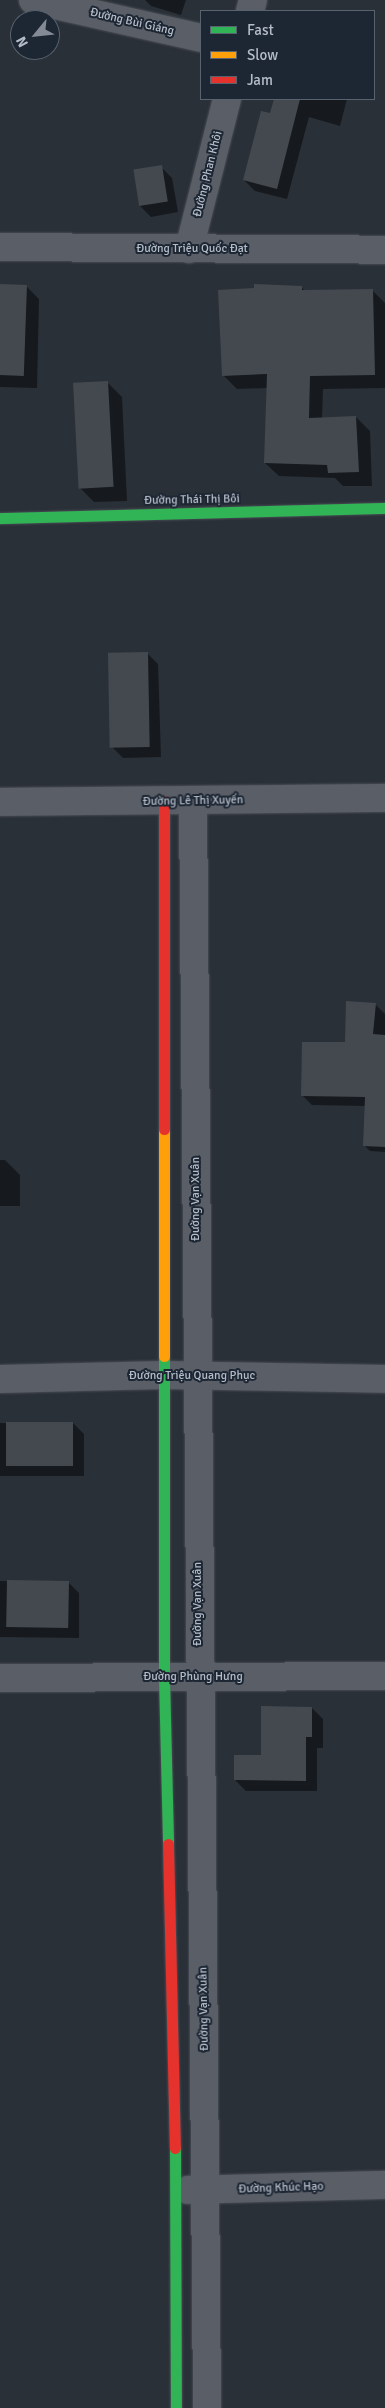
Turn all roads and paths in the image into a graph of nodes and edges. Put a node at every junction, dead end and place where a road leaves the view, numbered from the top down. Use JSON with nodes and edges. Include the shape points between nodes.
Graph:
{"nodes":[{"id":1,"x":33,"y":0,"type":"edge"},
{"id":2,"x":200,"y":38,"type":"edge"},
{"id":3,"x":227,"y":100,"type":"edge"},
{"id":4,"x":0,"y":247,"type":"edge"},
{"id":5,"x":189,"y":249,"type":"junction"},
{"id":6,"x":385,"y":250,"type":"edge"},
{"id":7,"x":385,"y":508,"type":"edge"},
{"id":8,"x":0,"y":518,"type":"edge"},
{"id":9,"x":385,"y":798,"type":"edge"},
{"id":10,"x":164,"y":801,"type":"junction"},
{"id":11,"x":194,"y":801,"type":"junction"},
{"id":12,"x":0,"y":802,"type":"edge"},
{"id":13,"x":163,"y":1375,"type":"junction"},
{"id":14,"x":196,"y":1376,"type":"junction"},
{"id":15,"x":0,"y":1379,"type":"edge"},
{"id":16,"x":385,"y":1379,"type":"edge"},
{"id":17,"x":385,"y":1676,"type":"edge"},
{"id":18,"x":164,"y":1677,"type":"junction"},
{"id":19,"x":198,"y":1677,"type":"junction"},
{"id":20,"x":0,"y":1678,"type":"edge"},
{"id":21,"x":385,"y":2185,"type":"edge"},
{"id":22,"x":206,"y":2190,"type":"junction"},
{"id":23,"x":176,"y":2191,"type":"junction"},
{"id":24,"x":176,"y":2408,"type":"edge"},
{"id":25,"x":206,"y":2408,"type":"edge"}],
"edges":[{"from":1,"to":2,"type":"street","name":"Đường Bùi Giáng"},
{"from":3,"to":5,"type":"street","name":"Đường Phan Khôi"},
{"from":4,"to":5,"type":"street","name":"Đường Triệu Quốc Đạt"},
{"from":5,"to":6,"type":"street","name":"Đường Triệu Quốc Đạt"},
{"from":7,"to":8,"type":"street","name":"Đường Thái Thị Bôi"},
{"from":9,"to":11,"type":"street","name":"Đường Lê Thị Xuyến"},
{"from":10,"to":11,"type":"street","name":"Đường Lê Thị Xuyến"},
{"from":10,"to":12,"type":"street","name":"Đường Lê Thị Xuyến"},
{"from":10,"to":13,"type":"street"},
{"from":11,"to":14,"type":"street","name":"Đường Vạn Xuân"},
{"from":13,"to":14,"type":"street","name":"Đường Triệu Quang Phục"},
{"from":13,"to":15,"type":"street","name":"Đường Triệu Quang Phục"},
{"from":13,"to":18,"type":"street"},
{"from":14,"to":16,"type":"street","name":"Đường Triệu Quang Phục"},
{"from":14,"to":19,"type":"street","name":"Đường Vạn Xuân"},
{"from":17,"to":19,"type":"street","name":"Đường Phùng Hưng"},
{"from":18,"to":19,"type":"street","name":"Đường Phùng Hưng"},
{"from":18,"to":20,"type":"street","name":"Đường Phùng Hưng"},
{"from":18,"to":23,"type":"street"},
{"from":19,"to":22,"type":"street","name":"Đường Vạn Xuân"},
{"from":21,"to":22,"type":"street","name":"Đường Khúc Hạo"},
{"from":22,"to":23,"type":"street","name":"Đường Khúc Hạo"},
{"from":22,"to":25,"type":"street","name":"Đường Vạn Xuân"},
{"from":23,"to":24,"type":"street"}]}
